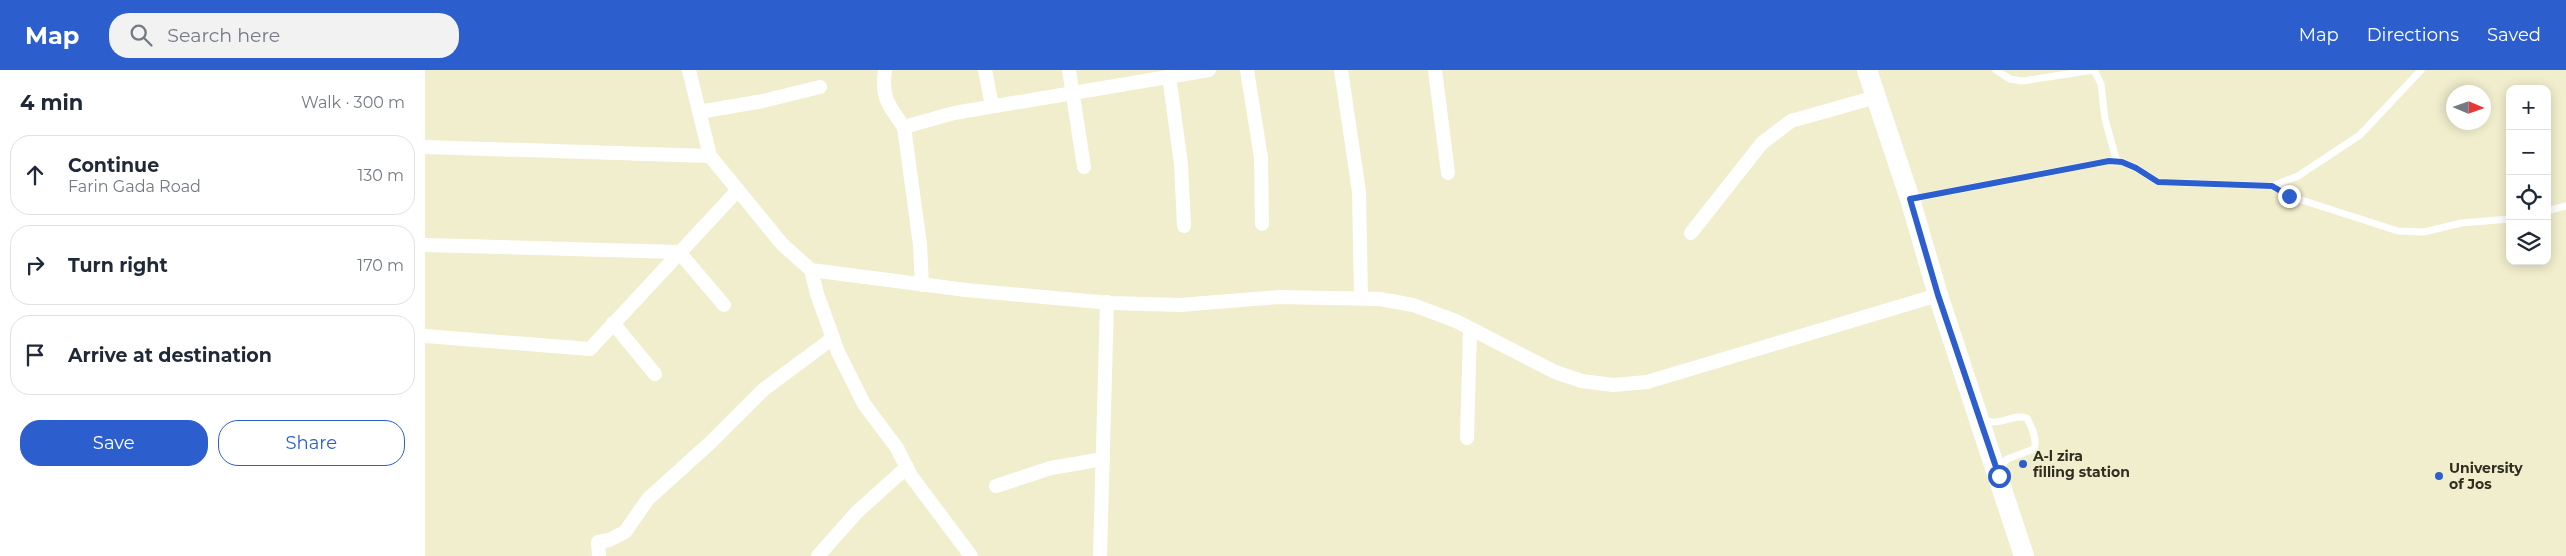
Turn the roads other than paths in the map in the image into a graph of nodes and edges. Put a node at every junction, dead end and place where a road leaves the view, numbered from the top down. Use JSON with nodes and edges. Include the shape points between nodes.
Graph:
{"nodes":[{"id":1,"x":689,"y":70,"type":"edge"},
{"id":2,"x":885,"y":70,"type":"edge"},
{"id":3,"x":985,"y":70,"type":"edge"},
{"id":4,"x":1069,"y":70,"type":"edge"},
{"id":5,"x":1209,"y":70,"type":"edge"},
{"id":6,"x":1247,"y":70,"type":"edge"},
{"id":7,"x":1341,"y":70,"type":"edge"},
{"id":8,"x":1435,"y":70,"type":"edge"},
{"id":9,"x":1867,"y":70,"type":"edge"},
{"id":10,"x":1996,"y":70,"type":"edge"},
{"id":11,"x":2094,"y":70,"type":"edge"},
{"id":12,"x":2421,"y":70,"type":"edge"},
{"id":13,"x":1169,"y":76,"type":"junction"},
{"id":14,"x":820,"y":87,"type":"dead end"},
{"id":15,"x":1073,"y":92,"type":"junction"},
{"id":16,"x":1875,"y":97,"type":"junction"},
{"id":17,"x":993,"y":106,"type":"junction"},
{"id":18,"x":699,"y":112,"type":"junction"},
{"id":19,"x":904,"y":127,"type":"junction"},
{"id":20,"x":425,"y":147,"type":"edge"},
{"id":21,"x":711,"y":156,"type":"junction"},
{"id":22,"x":2117,"y":162,"type":"junction"},
{"id":23,"x":1084,"y":167,"type":"dead end"},
{"id":24,"x":1449,"y":173,"type":"dead end"},
{"id":25,"x":2272,"y":186,"type":"junction"},
{"id":26,"x":738,"y":190,"type":"junction"},
{"id":27,"x":1910,"y":199,"type":"junction"},
{"id":28,"x":2566,"y":206,"type":"edge"},
{"id":29,"x":2551,"y":210,"type":"edge"},
{"id":30,"x":2506,"y":219,"type":"edge"},
{"id":31,"x":1262,"y":224,"type":"dead end"},
{"id":32,"x":1184,"y":226,"type":"dead end"},
{"id":33,"x":1691,"y":233,"type":"dead end"},
{"id":34,"x":425,"y":245,"type":"edge"},
{"id":35,"x":679,"y":252,"type":"junction"},
{"id":36,"x":811,"y":270,"type":"junction"},
{"id":37,"x":922,"y":285,"type":"junction"},
{"id":38,"x":1938,"y":295,"type":"junction"},
{"id":39,"x":1361,"y":298,"type":"junction"},
{"id":40,"x":1107,"y":302,"type":"junction"},
{"id":41,"x":724,"y":305,"type":"dead end"},
{"id":42,"x":613,"y":323,"type":"junction"},
{"id":43,"x":1470,"y":329,"type":"junction"},
{"id":44,"x":425,"y":336,"type":"edge"},
{"id":45,"x":833,"y":338,"type":"junction"},
{"id":46,"x":655,"y":374,"type":"dead end"},
{"id":47,"x":1980,"y":419,"type":"junction"},
{"id":48,"x":1467,"y":438,"type":"dead end"},
{"id":49,"x":1103,"y":459,"type":"junction"},
{"id":50,"x":907,"y":467,"type":"junction"},
{"id":51,"x":1997,"y":472,"type":"junction"},
{"id":52,"x":996,"y":486,"type":"dead end"},
{"id":53,"x":599,"y":556,"type":"edge"},
{"id":54,"x":818,"y":556,"type":"edge"},
{"id":55,"x":971,"y":556,"type":"edge"},
{"id":56,"x":1100,"y":556,"type":"edge"},
{"id":57,"x":2024,"y":556,"type":"edge"}],
"edges":[{"from":1,"to":18,"type":"street"},
{"from":2,"to":19,"type":"street","via":[[882,89]]},
{"from":3,"to":17,"type":"street"},
{"from":4,"to":15,"type":"street"},
{"from":5,"to":13,"type":"street"},
{"from":6,"to":31,"type":"street","via":[[1261,158]]},
{"from":7,"to":39,"type":"street","via":[[1359,192]]},
{"from":8,"to":24,"type":"street"},
{"from":9,"to":16,"type":"main road"},
{"from":10,"to":11,"type":"lane","via":[[2010,79],[2022,81]]},
{"from":11,"to":22,"type":"lane","via":[[2101,84],[2105,119]]},
{"from":12,"to":25,"type":"lane","via":[[2361,135],[2298,176]]},
{"from":13,"to":15,"type":"street"},
{"from":13,"to":32,"type":"street","via":[[1181,164]]},
{"from":14,"to":18,"type":"street"},
{"from":15,"to":17,"type":"street"},
{"from":15,"to":23,"type":"street"},
{"from":16,"to":27,"type":"main road"},
{"from":16,"to":33,"type":"street","via":[[1791,121],[1762,143]]},
{"from":17,"to":19,"type":"street"},
{"from":18,"to":21,"type":"street"},
{"from":19,"to":37,"type":"street","via":[[920,245]]},
{"from":20,"to":21,"type":"street"},
{"from":21,"to":26,"type":"street"},
{"from":22,"to":25,"type":"lane","via":[[2136,168],[2158,182]]},
{"from":22,"to":27,"type":"lane","via":[[2088,163]]},
{"from":25,"to":30,"type":"lane","via":[[2289,196],[2398,231],[2424,232],[2461,223]]},
{"from":26,"to":35,"type":"street"},
{"from":26,"to":36,"type":"street","via":[[782,244]]},
{"from":27,"to":38,"type":"main road"},
{"from":28,"to":29,"type":"lane"},
{"from":34,"to":35,"type":"street"},
{"from":35,"to":41,"type":"street"},
{"from":35,"to":42,"type":"street"},
{"from":36,"to":37,"type":"street"},
{"from":36,"to":45,"type":"street"},
{"from":37,"to":40,"type":"street"},
{"from":38,"to":43,"type":"street","via":[[1647,382],[1613,385],[1555,372]]},
{"from":38,"to":47,"type":"main road"},
{"from":39,"to":40,"type":"street","via":[[1279,297],[1180,305]]},
{"from":39,"to":43,"type":"street","via":[[1413,306]]},
{"from":40,"to":49,"type":"street"},
{"from":42,"to":44,"type":"street","via":[[590,349]]},
{"from":42,"to":46,"type":"street"},
{"from":43,"to":48,"type":"street"},
{"from":45,"to":50,"type":"street","via":[[864,404]]},
{"from":45,"to":53,"type":"street","via":[[763,390],[648,499],[625,532],[597,542]]},
{"from":47,"to":51,"type":"main road"},
{"from":47,"to":51,"type":"lane","via":[[1988,423],[2023,416],[2027,418],[2036,444],[2034,449],[2007,459]]},
{"from":49,"to":52,"type":"street","via":[[1051,468]]},
{"from":49,"to":56,"type":"street"},
{"from":50,"to":54,"type":"street","via":[[857,512]]},
{"from":50,"to":55,"type":"street"},
{"from":51,"to":57,"type":"main road"}]}
